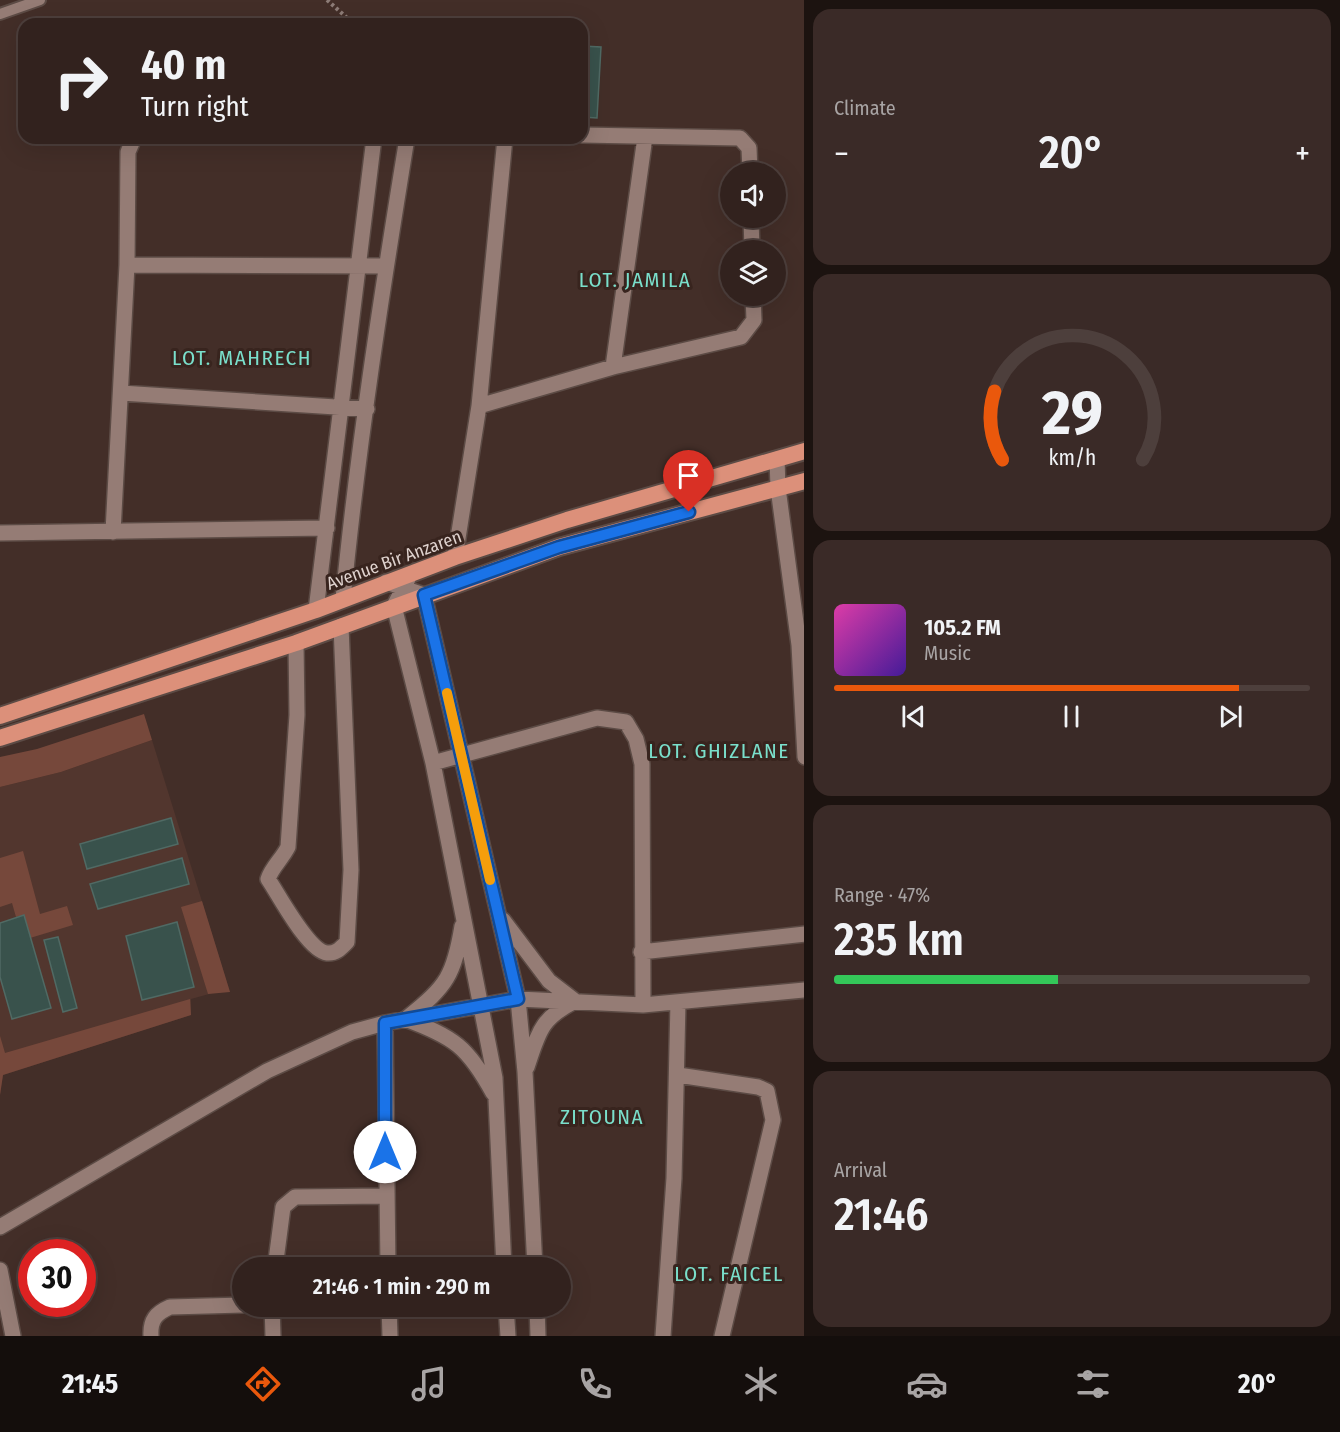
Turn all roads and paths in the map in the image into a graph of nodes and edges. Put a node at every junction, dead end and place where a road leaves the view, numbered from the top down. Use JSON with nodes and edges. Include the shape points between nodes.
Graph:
{"nodes":[{"id":1,"x":40,"y":0,"type":"edge"},
{"id":2,"x":327,"y":0,"type":"edge"},
{"id":3,"x":0,"y":14,"type":"edge"},
{"id":4,"x":347,"y":18,"type":"edge"},
{"id":5,"x":588,"y":135,"type":"edge"},
{"id":6,"x":645,"y":137,"type":"junction"},
{"id":7,"x":131,"y":144,"type":"edge"},
{"id":8,"x":371,"y":144,"type":"edge"},
{"id":9,"x":406,"y":144,"type":"edge"},
{"id":10,"x":504,"y":144,"type":"edge"},
{"id":11,"x":750,"y":162,"type":"edge"},
{"id":12,"x":127,"y":265,"type":"junction"},
{"id":13,"x":360,"y":266,"type":"junction"},
{"id":14,"x":386,"y":266,"type":"junction"},
{"id":15,"x":753,"y":306,"type":"edge"},
{"id":16,"x":613,"y":367,"type":"junction"},
{"id":17,"x":121,"y":393,"type":"junction"},
{"id":18,"x":479,"y":406,"type":"junction"},
{"id":19,"x":343,"y":408,"type":"junction"},
{"id":20,"x":367,"y":409,"type":"junction"},
{"id":21,"x":804,"y":451,"type":"edge"},
{"id":22,"x":777,"y":459,"type":"junction"},
{"id":23,"x":804,"y":481,"type":"edge"},
{"id":24,"x":778,"y":488,"type":"junction"},
{"id":25,"x":327,"y":528,"type":"junction"},
{"id":26,"x":113,"y":531,"type":"junction"},
{"id":27,"x":0,"y":533,"type":"edge"},
{"id":28,"x":455,"y":557,"type":"junction"},
{"id":29,"x":394,"y":584,"type":"junction"},
{"id":30,"x":424,"y":595,"type":"junction"},
{"id":31,"x":344,"y":599,"type":"junction"},
{"id":32,"x":394,"y":606,"type":"junction"},
{"id":33,"x":316,"y":610,"type":"junction"},
{"id":34,"x":340,"y":626,"type":"junction"},
{"id":35,"x":296,"y":643,"type":"junction"},
{"id":36,"x":803,"y":694,"type":"edge"},
{"id":37,"x":0,"y":716,"type":"edge"},
{"id":38,"x":0,"y":738,"type":"edge"},
{"id":39,"x":461,"y":753,"type":"junction"},
{"id":40,"x":804,"y":757,"type":"edge"},
{"id":41,"x":433,"y":763,"type":"junction"},
{"id":42,"x":498,"y":913,"type":"junction"},
{"id":43,"x":464,"y":917,"type":"junction"},
{"id":44,"x":804,"y":934,"type":"edge"},
{"id":45,"x":641,"y":952,"type":"junction"},
{"id":46,"x":804,"y":990,"type":"edge"},
{"id":47,"x":518,"y":999,"type":"junction"},
{"id":48,"x":575,"y":1001,"type":"junction"},
{"id":49,"x":678,"y":1002,"type":"junction"},
{"id":50,"x":482,"y":1003,"type":"junction"},
{"id":51,"x":643,"y":1005,"type":"junction"},
{"id":52,"x":405,"y":1019,"type":"junction"},
{"id":53,"x":385,"y":1023,"type":"junction"},
{"id":54,"x":525,"y":1072,"type":"junction"},
{"id":55,"x":678,"y":1075,"type":"junction"},
{"id":56,"x":496,"y":1098,"type":"junction"},
{"id":57,"x":386,"y":1196,"type":"junction"},
{"id":58,"x":0,"y":1227,"type":"edge"},
{"id":59,"x":276,"y":1257,"type":"edge"},
{"id":60,"x":388,"y":1257,"type":"edge"},
{"id":61,"x":503,"y":1257,"type":"edge"},
{"id":62,"x":534,"y":1257,"type":"edge"},
{"id":63,"x":0,"y":1270,"type":"edge"},
{"id":64,"x":232,"y":1305,"type":"edge"},
{"id":65,"x":272,"y":1317,"type":"edge"},
{"id":66,"x":389,"y":1317,"type":"edge"},
{"id":67,"x":507,"y":1317,"type":"edge"},
{"id":68,"x":537,"y":1317,"type":"edge"},
{"id":69,"x":13,"y":1336,"type":"edge"},
{"id":70,"x":151,"y":1336,"type":"edge"},
{"id":71,"x":273,"y":1336,"type":"edge"},
{"id":72,"x":390,"y":1336,"type":"edge"},
{"id":73,"x":508,"y":1336,"type":"edge"},
{"id":74,"x":538,"y":1336,"type":"edge"},
{"id":75,"x":663,"y":1336,"type":"edge"},
{"id":76,"x":722,"y":1336,"type":"edge"}],
"edges":[{"from":1,"to":3,"type":"lane"},
{"from":2,"to":4,"type":"path"},
{"from":5,"to":6,"type":"street"},
{"from":6,"to":11,"type":"street","via":[[740,138],[749,148]]},
{"from":6,"to":16,"type":"street"},
{"from":7,"to":12,"type":"street","via":[[128,152]]},
{"from":8,"to":13,"type":"street"},
{"from":9,"to":14,"type":"street"},
{"from":10,"to":18,"type":"street"},
{"from":12,"to":13,"type":"street"},
{"from":12,"to":17,"type":"street"},
{"from":13,"to":14,"type":"street"},
{"from":13,"to":19,"type":"street"},
{"from":14,"to":20,"type":"street"},
{"from":15,"to":16,"type":"street","via":[[754,320],[741,337]]},
{"from":16,"to":18,"type":"street"},
{"from":17,"to":19,"type":"street"},
{"from":17,"to":26,"type":"street"},
{"from":18,"to":28,"type":"street"},
{"from":19,"to":20,"type":"street"},
{"from":19,"to":25,"type":"street"},
{"from":20,"to":31,"type":"street"},
{"from":21,"to":22,"type":"highway","name":"Avenue Bir Anzaren"},
{"from":22,"to":24,"type":"street"},
{"from":22,"to":28,"type":"highway","name":"Avenue Bir Anzaren"},
{"from":23,"to":24,"type":"highway"},
{"from":24,"to":30,"type":"highway","via":[[559,547]]},
{"from":24,"to":36,"type":"street"},
{"from":25,"to":26,"type":"street"},
{"from":25,"to":33,"type":"street"},
{"from":26,"to":27,"type":"street"},
{"from":28,"to":29,"type":"highway","name":"Avenue Bir Anzaren"},
{"from":29,"to":30,"type":"street"},
{"from":29,"to":31,"type":"highway","name":"Avenue Bir Anzaren"},
{"from":29,"to":32,"type":"street"},
{"from":30,"to":32,"type":"highway"},
{"from":30,"to":39,"type":"street"},
{"from":31,"to":33,"type":"highway","name":"Avenue Bir Anzaren"},
{"from":32,"to":34,"type":"highway"},
{"from":32,"to":41,"type":"street"},
{"from":33,"to":37,"type":"highway","name":"Avenue Bir Anzaren"},
{"from":34,"to":35,"type":"highway"},
{"from":34,"to":35,"type":"street","via":[[351,870],[346,942],[338,951],[325,953],[311,944],[268,879],[288,847],[297,715]]},
{"from":35,"to":38,"type":"highway"},
{"from":36,"to":40,"type":"street"},
{"from":39,"to":41,"type":"street"},
{"from":39,"to":42,"type":"street"},
{"from":39,"to":45,"type":"street","via":[[597,718],[626,723],[636,740],[642,764]]},
{"from":41,"to":43,"type":"street"},
{"from":42,"to":47,"type":"street"},
{"from":42,"to":48,"type":"street","via":[[549,981]]},
{"from":43,"to":50,"type":"street"},
{"from":43,"to":52,"type":"street","via":[[450,975],[432,998]]},
{"from":44,"to":45,"type":"street"},
{"from":45,"to":51,"type":"street"},
{"from":46,"to":49,"type":"street"},
{"from":47,"to":48,"type":"street"},
{"from":47,"to":50,"type":"street"},
{"from":47,"to":54,"type":"street"},
{"from":48,"to":51,"type":"street"},
{"from":48,"to":54,"type":"street","via":[[548,1019],[538,1034]]},
{"from":49,"to":51,"type":"street"},
{"from":49,"to":55,"type":"street"},
{"from":50,"to":52,"type":"street"},
{"from":50,"to":56,"type":"street"},
{"from":52,"to":53,"type":"street"},
{"from":52,"to":56,"type":"street","via":[[441,1032],[457,1043],[477,1063]]},
{"from":53,"to":57,"type":"street"},
{"from":53,"to":58,"type":"street","via":[[315,1047],[267,1071]]},
{"from":54,"to":62,"type":"street"},
{"from":55,"to":75,"type":"street"},
{"from":55,"to":76,"type":"street","via":[[758,1087],[767,1091],[772,1105],[773,1120]]},
{"from":56,"to":61,"type":"street"},
{"from":57,"to":59,"type":"street","via":[[296,1197],[283,1207]]},
{"from":57,"to":60,"type":"street"},
{"from":63,"to":69,"type":"street"},
{"from":64,"to":70,"type":"street","via":[[170,1308],[159,1312]]},
{"from":65,"to":71,"type":"street"},
{"from":66,"to":72,"type":"street"},
{"from":67,"to":73,"type":"street"},
{"from":68,"to":74,"type":"street"}]}
